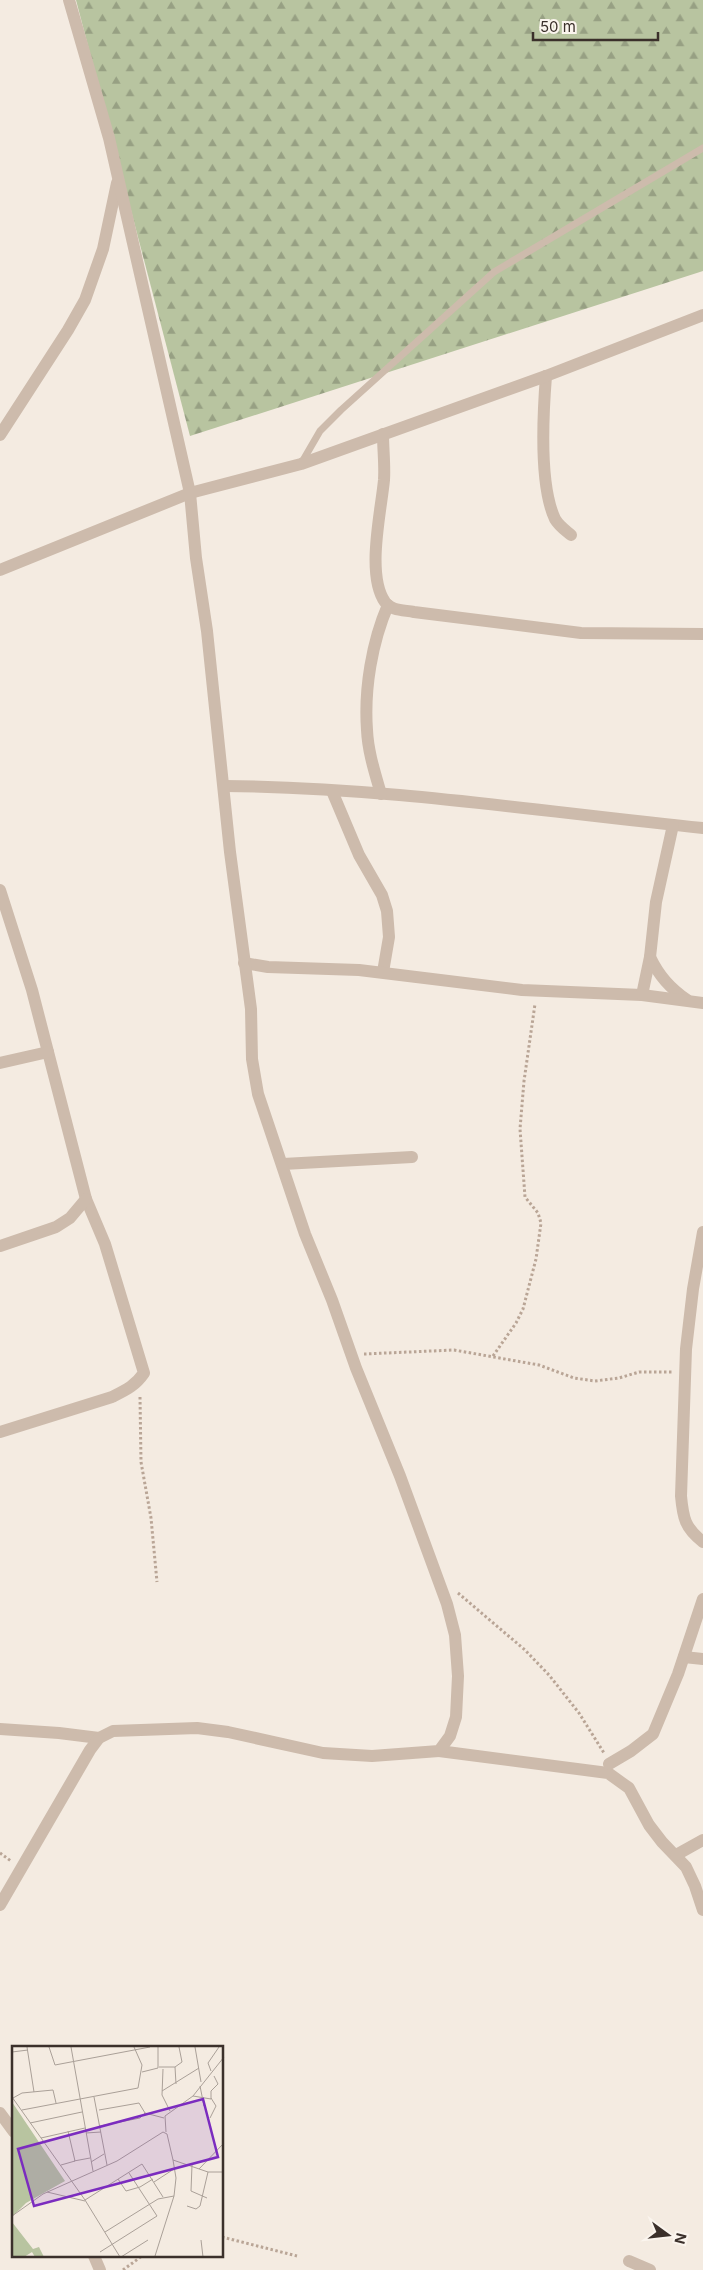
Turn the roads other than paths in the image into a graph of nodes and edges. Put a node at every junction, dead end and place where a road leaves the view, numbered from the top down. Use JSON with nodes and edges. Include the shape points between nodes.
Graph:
{"nodes":[{"id":1,"x":68,"y":0,"type":"edge"},
{"id":2,"x":703,"y":148,"type":"edge"},
{"id":3,"x":118,"y":178,"type":"junction"},
{"id":4,"x":703,"y":314,"type":"edge"},
{"id":5,"x":546,"y":376,"type":"junction"},
{"id":6,"x":383,"y":434,"type":"junction"},
{"id":7,"x":0,"y":435,"type":"edge"},
{"id":8,"x":301,"y":464,"type":"junction"},
{"id":9,"x":190,"y":493,"type":"junction"},
{"id":10,"x":571,"y":535,"type":"dead end"},
{"id":11,"x":0,"y":570,"type":"edge"},
{"id":12,"x":388,"y":605,"type":"junction"},
{"id":13,"x":703,"y":634,"type":"edge"},
{"id":14,"x":225,"y":786,"type":"junction"},
{"id":15,"x":332,"y":791,"type":"junction"},
{"id":16,"x":382,"y":794,"type":"junction"},
{"id":17,"x":673,"y":825,"type":"junction"},
{"id":18,"x":703,"y":828,"type":"edge"},
{"id":19,"x":0,"y":890,"type":"edge"},
{"id":20,"x":650,"y":957,"type":"junction"},
{"id":21,"x":244,"y":963,"type":"junction"},
{"id":22,"x":382,"y":972,"type":"junction"},
{"id":23,"x":642,"y":995,"type":"junction"},
{"id":24,"x":688,"y":1001,"type":"junction"},
{"id":25,"x":703,"y":1003,"type":"edge"},
{"id":26,"x":48,"y":1052,"type":"junction"},
{"id":27,"x":0,"y":1063,"type":"edge"},
{"id":28,"x":412,"y":1157,"type":"dead end"},
{"id":29,"x":283,"y":1164,"type":"junction"},
{"id":30,"x":86,"y":1199,"type":"junction"},
{"id":31,"x":703,"y":1232,"type":"edge"},
{"id":32,"x":0,"y":1246,"type":"edge"},
{"id":33,"x":0,"y":1432,"type":"edge"},
{"id":34,"x":703,"y":1542,"type":"edge"},
{"id":35,"x":703,"y":1599,"type":"edge"},
{"id":36,"x":684,"y":1657,"type":"junction"},
{"id":37,"x":703,"y":1659,"type":"edge"},
{"id":38,"x":0,"y":1729,"type":"edge"},
{"id":39,"x":99,"y":1738,"type":"junction"},
{"id":40,"x":439,"y":1752,"type":"junction"},
{"id":41,"x":609,"y":1764,"type":"road end"},
{"id":42,"x":703,"y":1840,"type":"edge"},
{"id":43,"x":676,"y":1855,"type":"junction"},
{"id":44,"x":0,"y":1905,"type":"edge"},
{"id":45,"x":703,"y":1910,"type":"edge"},
{"id":46,"x":0,"y":2113,"type":"edge"},
{"id":47,"x":12,"y":2129,"type":"edge"},
{"id":48,"x":95,"y":2258,"type":"edge"},
{"id":49,"x":629,"y":2262,"type":"dead end"},
{"id":50,"x":100,"y":2270,"type":"edge"},
{"id":51,"x":650,"y":2270,"type":"edge"}],
"edges":[{"from":1,"to":3,"type":"street"},
{"from":2,"to":8,"type":"lane","via":[[494,272],[341,410],[320,431]]},
{"from":3,"to":7,"type":"street","via":[[103,249],[85,300]]},
{"from":3,"to":9,"type":"street"},
{"from":4,"to":5,"type":"street"},
{"from":5,"to":6,"type":"street"},
{"from":5,"to":10,"type":"street","via":[[546,480],[555,518]]},
{"from":6,"to":8,"type":"street"},
{"from":6,"to":12,"type":"street","via":[[384,477],[376,561],[378,582]]},
{"from":8,"to":9,"type":"street"},
{"from":9,"to":11,"type":"street"},
{"from":9,"to":14,"type":"street"},
{"from":12,"to":13,"type":"street","via":[[414,612],[582,633]]},
{"from":12,"to":16,"type":"street","via":[[377,630],[373,651],[367,730],[373,768]]},
{"from":14,"to":15,"type":"street"},
{"from":14,"to":21,"type":"street"},
{"from":15,"to":16,"type":"street"},
{"from":15,"to":22,"type":"street","via":[[387,911],[389,937]]},
{"from":16,"to":17,"type":"street"},
{"from":17,"to":18,"type":"street"},
{"from":17,"to":20,"type":"street","via":[[656,902]]},
{"from":19,"to":26,"type":"street"},
{"from":20,"to":23,"type":"street"},
{"from":20,"to":24,"type":"street","via":[[667,984]]},
{"from":21,"to":22,"type":"street"},
{"from":21,"to":29,"type":"street","via":[[258,1094]]},
{"from":22,"to":23,"type":"street","via":[[536,991]]},
{"from":23,"to":24,"type":"street"},
{"from":24,"to":25,"type":"street"},
{"from":26,"to":27,"type":"street"},
{"from":26,"to":30,"type":"street"},
{"from":28,"to":29,"type":"street"},
{"from":29,"to":40,"type":"street","via":[[305,1234],[447,1604],[455,1635],[456,1717],[450,1736]]},
{"from":30,"to":32,"type":"street","via":[[70,1218],[56,1227]]},
{"from":30,"to":33,"type":"street","via":[[104,1244],[144,1373],[128,1390],[112,1397]]},
{"from":31,"to":34,"type":"street","via":[[692,1298],[685,1373],[681,1496],[682,1515],[691,1532]]},
{"from":35,"to":36,"type":"street"},
{"from":36,"to":37,"type":"street"},
{"from":36,"to":41,"type":"street","via":[[664,1712],[652,1734],[632,1752]]},
{"from":38,"to":39,"type":"street"},
{"from":39,"to":40,"type":"street","via":[[113,1731],[196,1728],[323,1752],[372,1756]]},
{"from":39,"to":44,"type":"street"},
{"from":40,"to":43,"type":"street","via":[[608,1773],[629,1788],[649,1825]]},
{"from":42,"to":43,"type":"street"},
{"from":43,"to":45,"type":"street","via":[[696,1886]]},
{"from":46,"to":47,"type":"street"},
{"from":48,"to":50,"type":"street"},
{"from":49,"to":51,"type":"street"}]}
